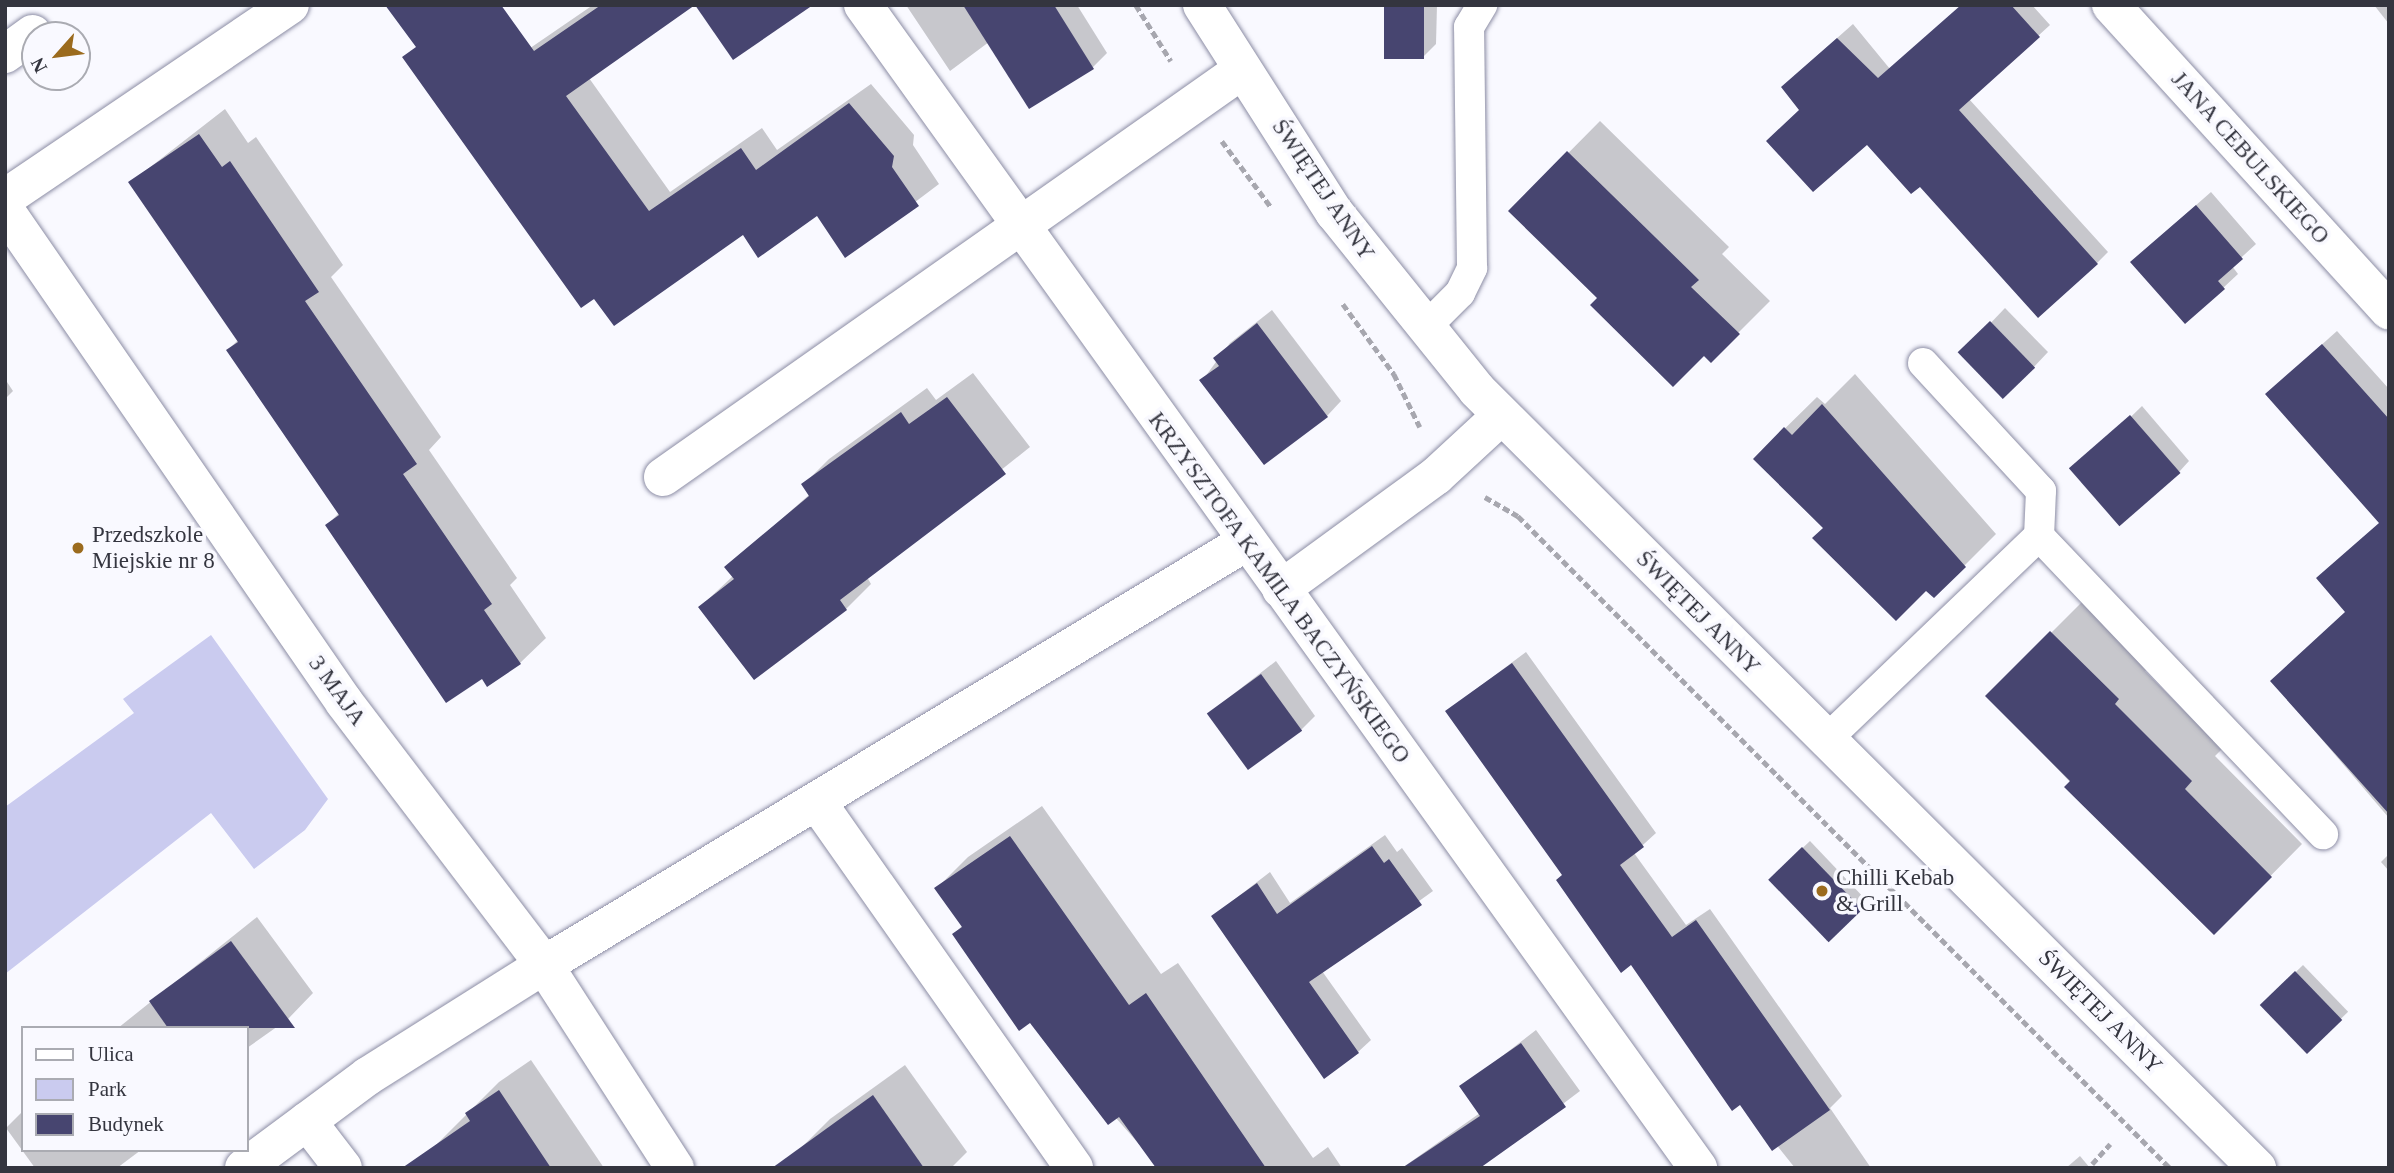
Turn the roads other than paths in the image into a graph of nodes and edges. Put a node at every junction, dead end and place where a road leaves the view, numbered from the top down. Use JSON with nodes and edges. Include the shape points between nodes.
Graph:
{"nodes":[{"id":1,"x":290,"y":5,"type":"edge"},
{"id":2,"x":863,"y":5,"type":"edge"},
{"id":3,"x":1202,"y":5,"type":"edge"},
{"id":4,"x":1482,"y":5,"type":"edge"},
{"id":5,"x":2110,"y":5,"type":"edge"},
{"id":6,"x":1242,"y":69,"type":"junction"},
{"id":7,"x":5,"y":198,"type":"edge"},
{"id":8,"x":5,"y":210,"type":"edge"},
{"id":9,"x":1019,"y":226,"type":"junction"},
{"id":10,"x":2389,"y":311,"type":"edge"},
{"id":11,"x":1424,"y":329,"type":"junction"},
{"id":12,"x":1923,"y":363,"type":"dead end"},
{"id":13,"x":1501,"y":416,"type":"junction"},
{"id":14,"x":663,"y":477,"type":"dead end"},
{"id":15,"x":2039,"y":537,"type":"junction"},
{"id":16,"x":1246,"y":542,"type":"junction"},
{"id":17,"x":1281,"y":589,"type":"junction"},
{"id":18,"x":1826,"y":740,"type":"junction"},
{"id":19,"x":817,"y":802,"type":"junction"},
{"id":20,"x":2323,"y":835,"type":"dead end"},
{"id":21,"x":544,"y":965,"type":"junction"},
{"id":22,"x":307,"y":1121,"type":"junction"},
{"id":23,"x":244,"y":1168,"type":"edge"},
{"id":24,"x":343,"y":1168,"type":"edge"},
{"id":25,"x":675,"y":1168,"type":"edge"},
{"id":26,"x":1074,"y":1168,"type":"edge"},
{"id":27,"x":1698,"y":1168,"type":"edge"},
{"id":28,"x":2257,"y":1168,"type":"edge"}],
"edges":[{"from":1,"to":7,"type":"street"},
{"from":2,"to":9,"type":"street","name":"KRZYSZTOFA KAMILA BACZYŃSKIEGO"},
{"from":3,"to":6,"type":"street","name":"ŚWIĘTEJ ANNY"},
{"from":4,"to":11,"type":"lane","via":[[1469,27],[1472,268],[1460,293]]},
{"from":5,"to":10,"type":"street","name":"JANA CEBULSKIEGO"},
{"from":6,"to":9,"type":"street"},
{"from":6,"to":11,"type":"street","name":"ŚWIĘTEJ ANNY","via":[[1334,212]]},
{"from":8,"to":21,"type":"street","name":"3 MAJA","via":[[344,702]]},
{"from":9,"to":14,"type":"street"},
{"from":9,"to":16,"type":"street","name":"KRZYSZTOFA KAMILA BACZYŃSKIEGO"},
{"from":11,"to":13,"type":"street","name":"ŚWIĘTEJ ANNY"},
{"from":12,"to":15,"type":"lane","via":[[2041,491]]},
{"from":13,"to":17,"type":"street","via":[[1436,476]]},
{"from":13,"to":18,"type":"street","name":"ŚWIĘTEJ ANNY"},
{"from":15,"to":18,"type":"lane"},
{"from":15,"to":20,"type":"lane"},
{"from":16,"to":17,"type":"street","name":"KRZYSZTOFA KAMILA BACZYŃSKIEGO"},
{"from":16,"to":19,"type":"street"},
{"from":17,"to":27,"type":"street","name":"KRZYSZTOFA KAMILA BACZYŃSKIEGO"},
{"from":18,"to":28,"type":"street","name":"ŚWIĘTEJ ANNY"},
{"from":19,"to":21,"type":"street"},
{"from":19,"to":26,"type":"street"},
{"from":21,"to":22,"type":"street"},
{"from":21,"to":25,"type":"street","name":"3 MAJA"},
{"from":22,"to":23,"type":"street"},
{"from":22,"to":24,"type":"street"}]}
